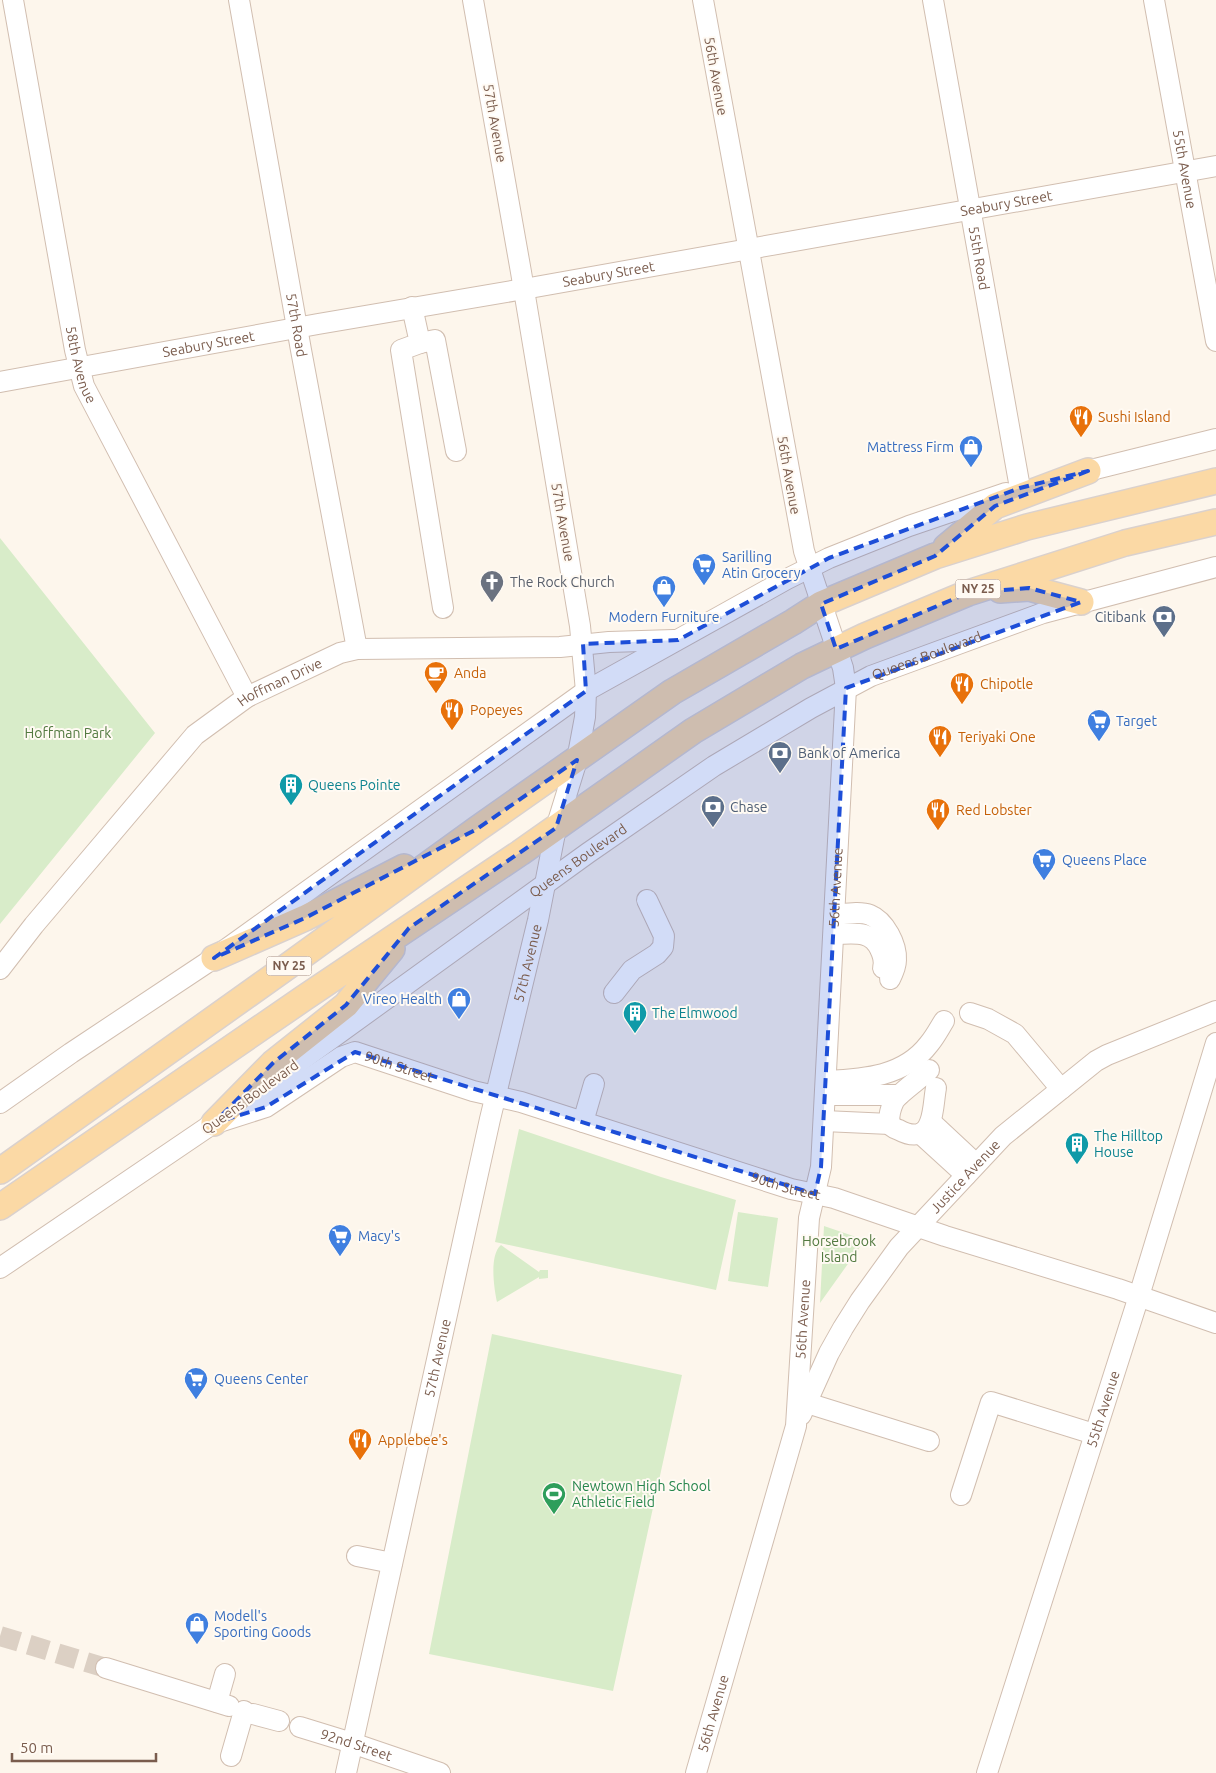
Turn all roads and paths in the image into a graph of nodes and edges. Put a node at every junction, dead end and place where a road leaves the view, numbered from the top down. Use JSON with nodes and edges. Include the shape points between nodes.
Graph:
{"nodes":[{"id":1,"x":13,"y":0,"type":"edge"},
{"id":2,"x":239,"y":0,"type":"edge"},
{"id":3,"x":473,"y":0,"type":"edge"},
{"id":4,"x":703,"y":0,"type":"edge"},
{"id":5,"x":933,"y":0,"type":"edge"},
{"id":6,"x":1154,"y":0,"type":"edge"},
{"id":7,"x":1216,"y":166,"type":"edge"},
{"id":8,"x":1185,"y":172,"type":"junction"},
{"id":9,"x":970,"y":210,"type":"junction"},
{"id":10,"x":748,"y":249,"type":"junction"},
{"id":11,"x":524,"y":289,"type":"junction"},
{"id":12,"x":412,"y":307,"type":"junction"},
{"id":13,"x":296,"y":328,"type":"junction"},
{"id":14,"x":1216,"y":340,"type":"edge"},
{"id":15,"x":420,"y":343,"type":"junction"},
{"id":16,"x":80,"y":368,"type":"junction"},
{"id":17,"x":0,"y":382,"type":"edge"},
{"id":18,"x":1216,"y":439,"type":"edge"},
{"id":19,"x":456,"y":451,"type":"dead end"},
{"id":20,"x":1088,"y":471,"type":"junction"},
{"id":21,"x":1216,"y":481,"type":"edge"},
{"id":22,"x":1020,"y":488,"type":"junction"},
{"id":23,"x":1216,"y":522,"type":"edge"},
{"id":24,"x":935,"y":556,"type":"junction"},
{"id":25,"x":1216,"y":567,"type":"edge"},
{"id":26,"x":808,"y":568,"type":"junction"},
{"id":27,"x":968,"y":593,"type":"junction"},
{"id":28,"x":1081,"y":602,"type":"junction"},
{"id":29,"x":821,"y":604,"type":"junction"},
{"id":30,"x":443,"y":608,"type":"dead end"},
{"id":31,"x":678,"y":640,"type":"junction"},
{"id":32,"x":583,"y":644,"type":"junction"},
{"id":33,"x":357,"y":649,"type":"junction"},
{"id":34,"x":836,"y":649,"type":"junction"},
{"id":35,"x":846,"y":688,"type":"junction"},
{"id":36,"x":586,"y":691,"type":"junction"},
{"id":37,"x":247,"y":697,"type":"junction"},
{"id":38,"x":577,"y":760,"type":"junction"},
{"id":39,"x":556,"y":828,"type":"junction"},
{"id":40,"x":477,"y":829,"type":"junction"},
{"id":41,"x":546,"y":882,"type":"junction"},
{"id":42,"x":647,"y":900,"type":"dead end"},
{"id":43,"x":835,"y":915,"type":"junction"},
{"id":44,"x":409,"y":928,"type":"junction"},
{"id":45,"x":834,"y":934,"type":"junction"},
{"id":46,"x":214,"y":958,"type":"junction"},
{"id":47,"x":0,"y":970,"type":"edge"},
{"id":48,"x":614,"y":993,"type":"dead end"},
{"id":49,"x":1216,"y":1011,"type":"edge"},
{"id":50,"x":970,"y":1013,"type":"dead end"},
{"id":51,"x":944,"y":1021,"type":"dead end"},
{"id":52,"x":1216,"y":1044,"type":"edge"},
{"id":53,"x":594,"y":1084,"type":"dead end"},
{"id":54,"x":1061,"y":1089,"type":"junction"},
{"id":55,"x":496,"y":1096,"type":"junction"},
{"id":56,"x":825,"y":1101,"type":"junction"},
{"id":57,"x":0,"y":1103,"type":"edge"},
{"id":58,"x":893,"y":1109,"type":"junction"},
{"id":59,"x":583,"y":1122,"type":"junction"},
{"id":60,"x":214,"y":1123,"type":"junction"},
{"id":61,"x":926,"y":1128,"type":"junction"},
{"id":62,"x":971,"y":1169,"type":"junction"},
{"id":63,"x":0,"y":1171,"type":"edge"},
{"id":64,"x":815,"y":1194,"type":"junction"},
{"id":65,"x":0,"y":1207,"type":"edge"},
{"id":66,"x":918,"y":1226,"type":"junction"},
{"id":67,"x":0,"y":1268,"type":"edge"},
{"id":68,"x":1139,"y":1296,"type":"junction"},
{"id":69,"x":1216,"y":1323,"type":"edge"},
{"id":70,"x":807,"y":1403,"type":"junction"},
{"id":71,"x":796,"y":1426,"type":"junction"},
{"id":72,"x":1094,"y":1434,"type":"junction"},
{"id":73,"x":929,"y":1441,"type":"dead end"},
{"id":74,"x":961,"y":1495,"type":"dead end"},
{"id":75,"x":357,"y":1556,"type":"dead end"},
{"id":76,"x":392,"y":1564,"type":"junction"},
{"id":77,"x":106,"y":1668,"type":"tunnel mouth"},
{"id":78,"x":225,"y":1674,"type":"dead end"},
{"id":79,"x":236,"y":1708,"type":"junction"},
{"id":80,"x":279,"y":1721,"type":"dead end"},
{"id":81,"x":300,"y":1727,"type":"dead end"},
{"id":82,"x":352,"y":1743,"type":"junction"},
{"id":83,"x":231,"y":1756,"type":"dead end"},
{"id":84,"x":346,"y":1773,"type":"edge"},
{"id":85,"x":440,"y":1773,"type":"edge"},
{"id":86,"x":696,"y":1773,"type":"edge"},
{"id":87,"x":987,"y":1773,"type":"edge"}],
"edges":[{"from":1,"to":16,"type":"street","name":"58th Avenue"},
{"from":2,"to":13,"type":"street","name":"57th Road"},
{"from":3,"to":11,"type":"street","name":"57th Avenue"},
{"from":4,"to":10,"type":"street","name":"56th Avenue"},
{"from":5,"to":9,"type":"street","name":"55th Road"},
{"from":6,"to":8,"type":"street","name":"55th Avenue"},
{"from":7,"to":8,"type":"street","name":"Seabury Street"},
{"from":8,"to":9,"type":"street","name":"Seabury Street"},
{"from":8,"to":14,"type":"street","name":"55th Avenue"},
{"from":9,"to":10,"type":"street","name":"Seabury Street"},
{"from":9,"to":22,"type":"street","name":"55th Road"},
{"from":10,"to":11,"type":"street","name":"Seabury Street"},
{"from":10,"to":26,"type":"street","name":"56th Avenue"},
{"from":11,"to":12,"type":"street","name":"Seabury Street"},
{"from":11,"to":32,"type":"street","name":"57th Avenue"},
{"from":12,"to":13,"type":"street","name":"Seabury Street"},
{"from":12,"to":15,"type":"street"},
{"from":13,"to":16,"type":"street","name":"Seabury Street"},
{"from":13,"to":33,"type":"street","name":"57th Road"},
{"from":15,"to":19,"type":"street","via":[[435,340]]},
{"from":15,"to":30,"type":"street","via":[[402,350]]},
{"from":16,"to":17,"type":"street","name":"Seabury Street"},
{"from":16,"to":37,"type":"street","name":"58th Avenue","via":[[92,402]]},
{"from":18,"to":20,"type":"street"},
{"from":20,"to":22,"type":"street"},
{"from":20,"to":24,"type":"main road","via":[[995,506]]},
{"from":21,"to":24,"type":"main road","number":"NY 25","via":[[1028,527]]},
{"from":22,"to":26,"type":"street","via":[[909,526]]},
{"from":23,"to":27,"type":"main road","number":"NY 25","via":[[1126,543]]},
{"from":24,"to":29,"type":"main road","number":"NY 25"},
{"from":25,"to":28,"type":"street","name":"Queens Boulevard"},
{"from":26,"to":29,"type":"street","name":"56th Avenue"},
{"from":26,"to":31,"type":"street"},
{"from":27,"to":28,"type":"main road","via":[[1029,588]]},
{"from":27,"to":34,"type":"main road","number":"NY 25"},
{"from":28,"to":35,"type":"street","name":"Queens Boulevard","via":[[1034,616]]},
{"from":29,"to":34,"type":"street","name":"56th Avenue"},
{"from":29,"to":38,"type":"main road","number":"NY 25","via":[[672,692]]},
{"from":31,"to":32,"type":"street","name":"Hoffman Drive"},
{"from":31,"to":36,"type":"street"},
{"from":32,"to":33,"type":"street","name":"Hoffman Drive"},
{"from":32,"to":36,"type":"street","name":"57th Avenue"},
{"from":33,"to":37,"type":"street","name":"Hoffman Drive","via":[[340,653]]},
{"from":34,"to":35,"type":"street","name":"56th Avenue"},
{"from":34,"to":39,"type":"main road","number":"NY 25","via":[[693,731]]},
{"from":35,"to":41,"type":"street","name":"Queens Boulevard","via":[[714,766]]},
{"from":35,"to":43,"type":"street","name":"56th Avenue"},
{"from":36,"to":38,"type":"street","name":"57th Avenue"},
{"from":36,"to":46,"type":"street"},
{"from":37,"to":47,"type":"street","name":"Hoffman Drive","via":[[192,737]]},
{"from":38,"to":39,"type":"street","name":"57th Avenue"},
{"from":38,"to":40,"type":"main road","number":"NY 25"},
{"from":39,"to":41,"type":"street","name":"57th Avenue"},
{"from":39,"to":44,"type":"main road","number":"NY 25"},
{"from":40,"to":46,"type":"main road","via":[[305,918]]},
{"from":40,"to":63,"type":"main road","number":"NY 25"},
{"from":41,"to":55,"type":"street","name":"57th Avenue"},
{"from":41,"to":60,"type":"street","name":"Queens Boulevard"},
{"from":42,"to":48,"type":"street","via":[[664,936],[663,947],[632,970]]},
{"from":43,"to":45,"type":"street","name":"56th Avenue"},
{"from":43,"to":45,"type":"street","via":[[866,914],[881,923],[896,954],[896,963],[884,981],[883,955],[874,940],[864,934]]},
{"from":44,"to":60,"type":"main road","via":[[346,1005],[273,1063]]},
{"from":44,"to":65,"type":"main road","number":"NY 25"},
{"from":45,"to":56,"type":"street","name":"56th Avenue"},
{"from":46,"to":57,"type":"street"},
{"from":49,"to":54,"type":"street","name":"Justice Avenue","via":[[1107,1055]]},
{"from":50,"to":54,"type":"street","via":[[1015,1034]]},
{"from":51,"to":56,"type":"street","via":[[927,1047],[905,1066],[881,1076],[850,1080]]},
{"from":52,"to":68,"type":"street","name":"55th Avenue"},
{"from":53,"to":59,"type":"street"},
{"from":54,"to":62,"type":"street","name":"Justice Avenue","via":[[1003,1136]]},
{"from":55,"to":59,"type":"street","name":"90th Street"},
{"from":55,"to":60,"type":"street","name":"90th Street","via":[[355,1052],[266,1107]]},
{"from":55,"to":76,"type":"street","name":"57th Avenue"},
{"from":56,"to":58,"type":"street"},
{"from":56,"to":58,"type":"street"},
{"from":56,"to":64,"type":"street","name":"56th Avenue","via":[[821,1167]]},
{"from":58,"to":61,"type":"street","via":[[898,1130],[916,1136]]},
{"from":58,"to":61,"type":"street","via":[[914,1084],[932,1079]]},
{"from":59,"to":64,"type":"street","name":"90th Street"},
{"from":60,"to":67,"type":"street","name":"Queens Boulevard"},
{"from":61,"to":62,"type":"street"},
{"from":62,"to":66,"type":"street","name":"Justice Avenue"},
{"from":64,"to":66,"type":"street","name":"90th Street"},
{"from":64,"to":71,"type":"street","name":"56th Avenue","via":[[809,1218]]},
{"from":66,"to":68,"type":"street","name":"90th Street"},
{"from":66,"to":70,"type":"street","name":"Justice Avenue","via":[[899,1247],[843,1328]]},
{"from":68,"to":69,"type":"street","name":"90th Street"},
{"from":68,"to":72,"type":"street","name":"55th Avenue"},
{"from":70,"to":71,"type":"street","name":"Justice Avenue"},
{"from":70,"to":73,"type":"street"},
{"from":71,"to":86,"type":"street","name":"56th Avenue"},
{"from":72,"to":74,"type":"street","via":[[991,1402]]},
{"from":72,"to":87,"type":"street","name":"55th Avenue"},
{"from":75,"to":76,"type":"street"},
{"from":76,"to":82,"type":"street","name":"57th Avenue"},
{"from":77,"to":79,"type":"street"},
{"from":78,"to":79,"type":"street"},
{"from":79,"to":80,"type":"street"},
{"from":79,"to":83,"type":"street"},
{"from":81,"to":82,"type":"street","name":"92nd Street"},
{"from":82,"to":84,"type":"street","name":"57th Avenue"},
{"from":82,"to":85,"type":"street","name":"92nd Street"}]}
